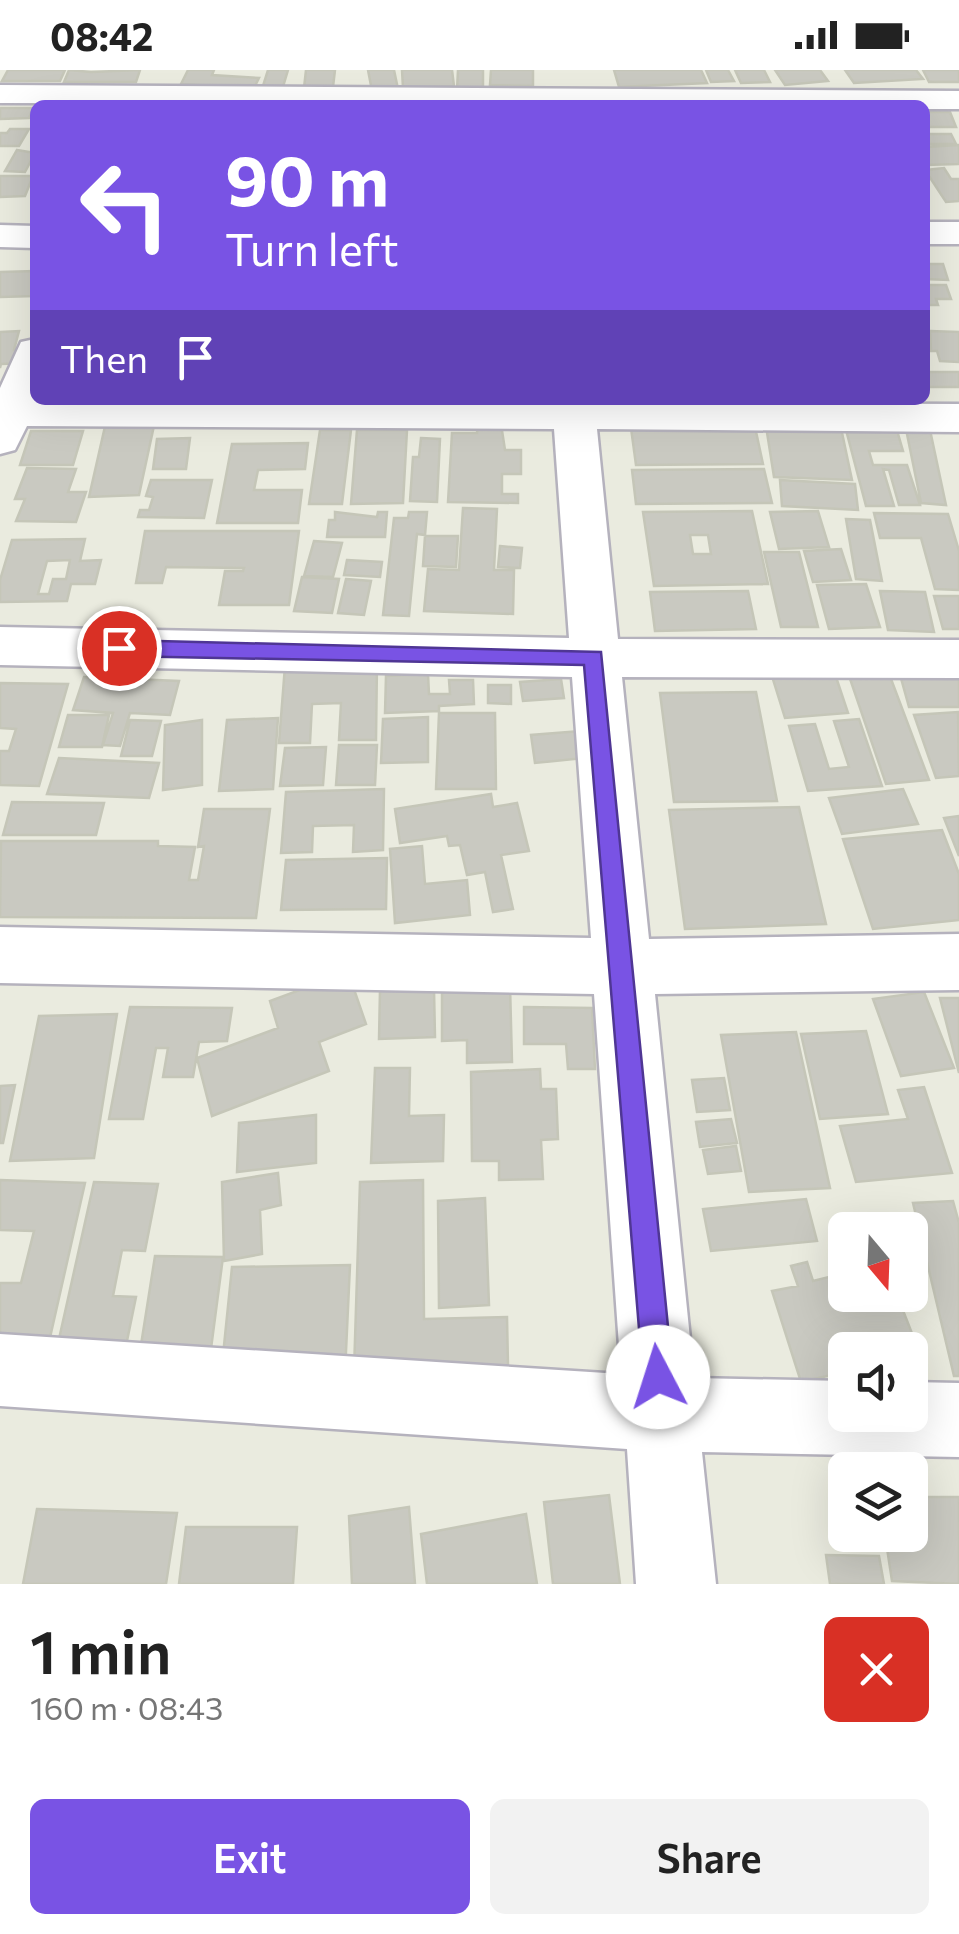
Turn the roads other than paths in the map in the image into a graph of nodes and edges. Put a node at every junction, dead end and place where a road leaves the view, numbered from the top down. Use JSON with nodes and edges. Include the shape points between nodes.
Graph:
{"nodes":[{"id":1,"x":148,"y":90,"type":"edge"},
{"id":2,"x":566,"y":91,"type":"edge"},
{"id":3,"x":0,"y":94,"type":"edge"},
{"id":4,"x":959,"y":100,"type":"edge"},
{"id":5,"x":930,"y":233,"type":"edge"},
{"id":6,"x":959,"y":233,"type":"edge"},
{"id":7,"x":0,"y":236,"type":"edge"},
{"id":8,"x":30,"y":236,"type":"edge"},
{"id":9,"x":30,"y":363,"type":"edge"},
{"id":10,"x":573,"y":407,"type":"edge"},
{"id":11,"x":959,"y":418,"type":"edge"},
{"id":12,"x":3,"y":421,"type":"edge"},
{"id":13,"x":0,"y":646,"type":"edge"},
{"id":14,"x":594,"y":658,"type":"junction"},
{"id":15,"x":959,"y":659,"type":"edge"},
{"id":16,"x":0,"y":956,"type":"edge"},
{"id":17,"x":959,"y":962,"type":"edge"},
{"id":18,"x":623,"y":967,"type":"junction"},
{"id":19,"x":0,"y":1370,"type":"edge"},
{"id":20,"x":661,"y":1414,"type":"junction"},
{"id":21,"x":959,"y":1420,"type":"edge"},
{"id":22,"x":676,"y":1584,"type":"edge"}],
"edges":[{"from":1,"to":2,"type":"street"},
{"from":1,"to":3,"type":"street"},
{"from":2,"to":4,"type":"street"},
{"from":5,"to":6,"type":"street"},
{"from":7,"to":8,"type":"street"},
{"from":9,"to":12,"type":"street"},
{"from":10,"to":11,"type":"street"},
{"from":10,"to":12,"type":"street"},
{"from":10,"to":14,"type":"street"},
{"from":13,"to":14,"type":"street"},
{"from":14,"to":15,"type":"street"},
{"from":14,"to":18,"type":"street"},
{"from":16,"to":18,"type":"street"},
{"from":17,"to":18,"type":"street"},
{"from":18,"to":20,"type":"street"},
{"from":19,"to":20,"type":"street"},
{"from":20,"to":21,"type":"street"},
{"from":20,"to":22,"type":"street"}]}
